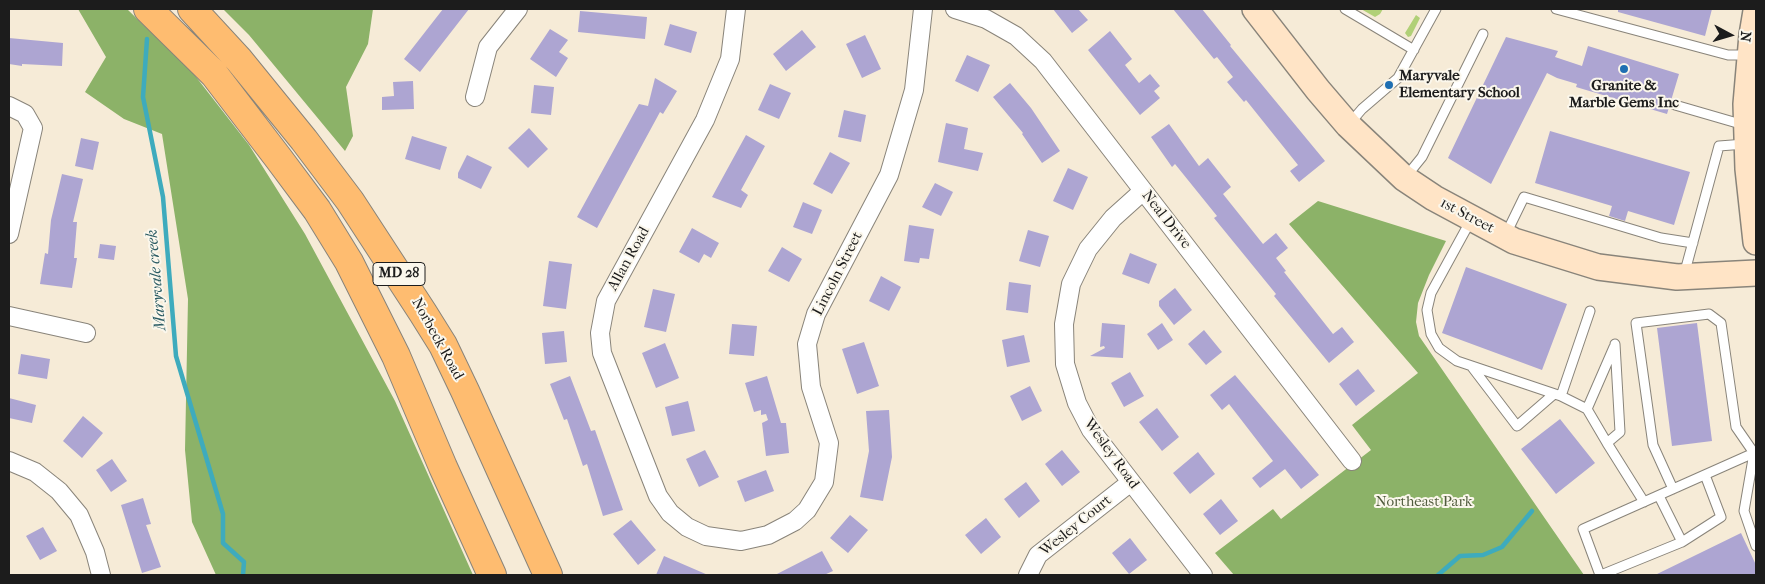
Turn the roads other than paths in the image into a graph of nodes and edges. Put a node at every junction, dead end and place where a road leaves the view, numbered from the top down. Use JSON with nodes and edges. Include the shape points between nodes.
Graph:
{"nodes":[{"id":1,"x":148,"y":9,"type":"edge"},
{"id":2,"x":192,"y":9,"type":"edge"},
{"id":3,"x":518,"y":9,"type":"edge"},
{"id":4,"x":736,"y":9,"type":"edge"},
{"id":5,"x":923,"y":9,"type":"edge"},
{"id":6,"x":955,"y":9,"type":"edge"},
{"id":7,"x":1255,"y":9,"type":"edge"},
{"id":8,"x":1345,"y":9,"type":"edge"},
{"id":9,"x":1556,"y":9,"type":"edge"},
{"id":10,"x":1432,"y":10,"type":"edge"},
{"id":11,"x":1756,"y":10,"type":"edge"},
{"id":12,"x":1483,"y":34,"type":"dead end"},
{"id":13,"x":1414,"y":50,"type":"junction"},
{"id":14,"x":1750,"y":55,"type":"junction"},
{"id":15,"x":475,"y":97,"type":"dead end"},
{"id":16,"x":1674,"y":105,"type":"dead end"},
{"id":17,"x":9,"y":106,"type":"edge"},
{"id":18,"x":1348,"y":125,"type":"junction"},
{"id":19,"x":1749,"y":135,"type":"edge"},
{"id":20,"x":1404,"y":178,"type":"junction"},
{"id":21,"x":1143,"y":191,"type":"junction"},
{"id":22,"x":1472,"y":218,"type":"junction"},
{"id":23,"x":9,"y":234,"type":"edge"},
{"id":24,"x":1505,"y":236,"type":"junction"},
{"id":25,"x":1756,"y":242,"type":"edge"},
{"id":26,"x":1693,"y":243,"type":"junction"},
{"id":27,"x":1756,"y":272,"type":"edge"},
{"id":28,"x":1684,"y":277,"type":"junction"},
{"id":29,"x":1590,"y":311,"type":"dead end"},
{"id":30,"x":9,"y":316,"type":"edge"},
{"id":31,"x":86,"y":333,"type":"dead end"},
{"id":32,"x":1472,"y":366,"type":"junction"},
{"id":33,"x":1558,"y":395,"type":"junction"},
{"id":34,"x":1587,"y":408,"type":"junction"},
{"id":35,"x":1607,"y":443,"type":"junction"},
{"id":36,"x":1755,"y":454,"type":"edge"},
{"id":37,"x":1352,"y":460,"type":"dead end"},
{"id":38,"x":9,"y":461,"type":"edge"},
{"id":39,"x":1705,"y":475,"type":"junction"},
{"id":40,"x":1131,"y":482,"type":"junction"},
{"id":41,"x":1673,"y":489,"type":"junction"},
{"id":42,"x":1659,"y":496,"type":"junction"},
{"id":43,"x":1644,"y":502,"type":"junction"},
{"id":44,"x":670,"y":513,"type":"joint"},
{"id":45,"x":1682,"y":542,"type":"junction"},
{"id":46,"x":1756,"y":546,"type":"edge"},
{"id":47,"x":101,"y":575,"type":"edge"},
{"id":48,"x":492,"y":575,"type":"edge"},
{"id":49,"x":548,"y":575,"type":"edge"},
{"id":50,"x":1028,"y":575,"type":"edge"},
{"id":51,"x":1203,"y":575,"type":"edge"},
{"id":52,"x":1600,"y":575,"type":"edge"}],
"edges":[{"from":1,"to":48,"type":"main road","number":"MD 28","via":[[214,74],[316,210],[349,262],[396,356]]},
{"from":2,"to":49,"type":"main road","name":"Norbeck Road","number":"MD 28","via":[[239,60],[350,201],[423,313],[466,391]]},
{"from":3,"to":15,"type":"street","via":[[488,47]]},
{"from":4,"to":44,"type":"street","name":"Allan Road","via":[[730,59],[705,120],[606,301],[600,333],[602,354],[658,496]]},
{"from":5,"to":44,"type":"street","name":"Lincoln Street","via":[[914,90],[889,175],[816,314],[807,344],[811,387],[829,442],[824,482],[807,510],[795,520],[768,535],[740,541],[706,536],[687,527]]},
{"from":6,"to":21,"type":"street","name":"Neal Drive","via":[[986,19],[1016,36],[1043,61]]},
{"from":7,"to":18,"type":"street","name":"1st Street"},
{"from":8,"to":13,"type":"lane"},
{"from":9,"to":14,"type":"lane","via":[[1728,55]]},
{"from":10,"to":13,"type":"lane"},
{"from":11,"to":14,"type":"street"},
{"from":12,"to":20,"type":"lane","via":[[1422,157]]},
{"from":13,"to":18,"type":"lane","via":[[1398,78]]},
{"from":14,"to":19,"type":"street","via":[[1746,104]]},
{"from":16,"to":19,"type":"lane"},
{"from":17,"to":23,"type":"street","via":[[25,114],[32,128]]},
{"from":18,"to":20,"type":"street","name":"1st Street"},
{"from":19,"to":25,"type":"street","via":[[1748,169]]},
{"from":19,"to":26,"type":"lane","via":[[1719,146]]},
{"from":20,"to":22,"type":"street","name":"1st Street"},
{"from":21,"to":37,"type":"street","name":"Neal Drive"},
{"from":21,"to":40,"type":"street","name":"Wesley Road","via":[[1113,218],[1088,249],[1071,284],[1064,324],[1065,364],[1077,404],[1091,430]]},
{"from":22,"to":24,"type":"street","name":"1st Street"},
{"from":22,"to":32,"type":"lane","via":[[1431,292],[1427,310],[1431,334],[1439,348],[1457,361]]},
{"from":24,"to":26,"type":"lane","via":[[1524,197],[1661,238]]},
{"from":24,"to":28,"type":"street","name":"1st Street","via":[[1598,267]]},
{"from":26,"to":28,"type":"lane"},
{"from":27,"to":28,"type":"street","name":"1st Street"},
{"from":29,"to":33,"type":"lane"},
{"from":30,"to":31,"type":"street"},
{"from":32,"to":33,"type":"lane"},
{"from":32,"to":33,"type":"lane","via":[[1516,426]]},
{"from":33,"to":34,"type":"lane"},
{"from":34,"to":35,"type":"lane"},
{"from":34,"to":35,"type":"lane","via":[[1615,344],[1620,432]]},
{"from":35,"to":43,"type":"lane"},
{"from":36,"to":39,"type":"lane"},
{"from":36,"to":41,"type":"lane","via":[[1736,427],[1721,323],[1709,314],[1636,323],[1653,445]]},
{"from":36,"to":46,"type":"lane","via":[[1744,511]]},
{"from":38,"to":47,"type":"street","via":[[34,472],[59,490],[79,515]]},
{"from":39,"to":41,"type":"lane"},
{"from":39,"to":45,"type":"lane","via":[[1721,517]]},
{"from":40,"to":50,"type":"street","name":"Wesley Court","via":[[1038,555]]},
{"from":40,"to":51,"type":"street","name":"Wesley Road"},
{"from":41,"to":42,"type":"lane"},
{"from":42,"to":43,"type":"lane"},
{"from":42,"to":45,"type":"lane"},
{"from":43,"to":52,"type":"lane","via":[[1583,529]]},
{"from":45,"to":52,"type":"lane"}]}
